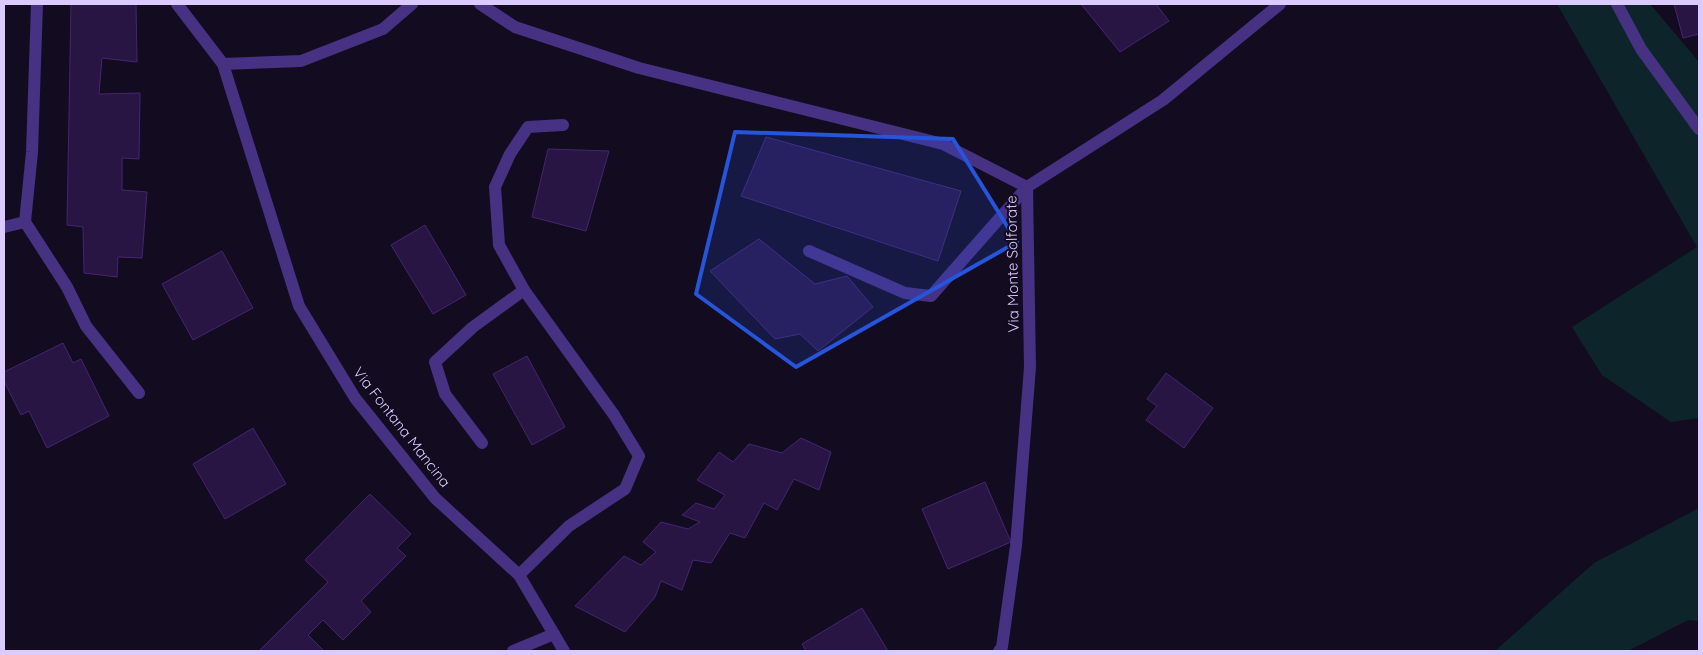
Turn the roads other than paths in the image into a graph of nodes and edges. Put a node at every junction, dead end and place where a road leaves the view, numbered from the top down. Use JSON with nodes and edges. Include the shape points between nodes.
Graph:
{"nodes":[{"id":1,"x":37,"y":4,"type":"edge"},
{"id":2,"x":177,"y":4,"type":"edge"},
{"id":3,"x":412,"y":4,"type":"edge"},
{"id":4,"x":480,"y":4,"type":"edge"},
{"id":5,"x":1280,"y":4,"type":"edge"},
{"id":6,"x":1617,"y":4,"type":"edge"},
{"id":7,"x":223,"y":64,"type":"junction"},
{"id":8,"x":563,"y":125,"type":"dead end"},
{"id":9,"x":1699,"y":129,"type":"edge"},
{"id":10,"x":1027,"y":187,"type":"junction"},
{"id":11,"x":25,"y":222,"type":"junction"},
{"id":12,"x":4,"y":227,"type":"edge"},
{"id":13,"x":809,"y":251,"type":"dead end"},
{"id":14,"x":524,"y":290,"type":"junction"},
{"id":15,"x":139,"y":392,"type":"dead end"},
{"id":16,"x":482,"y":443,"type":"dead end"},
{"id":17,"x":519,"y":575,"type":"junction"},
{"id":18,"x":554,"y":634,"type":"junction"},
{"id":19,"x":513,"y":651,"type":"edge"},
{"id":20,"x":564,"y":651,"type":"edge"},
{"id":21,"x":999,"y":651,"type":"edge"}],
"edges":[{"from":1,"to":11,"type":"street","via":[[32,152]]},
{"from":2,"to":7,"type":"street","name":"Via Fontana Mancina"},
{"from":3,"to":7,"type":"street","via":[[383,29],[301,61]]},
{"from":4,"to":10,"type":"street","via":[[515,27],[639,68],[943,144]]},
{"from":5,"to":10,"type":"street","name":"Via Monte Solforate","via":[[1163,100]]},
{"from":6,"to":9,"type":"street","via":[[1641,48]]},
{"from":7,"to":17,"type":"street","name":"Via Fontana Mancina","via":[[299,306],[356,398],[435,498]]},
{"from":8,"to":14,"type":"street","via":[[528,127],[510,154],[495,187],[499,245]]},
{"from":10,"to":13,"type":"street","via":[[931,296],[905,293]]},
{"from":10,"to":21,"type":"street","name":"Via Monte Solforate","via":[[1030,367],[1016,546]]},
{"from":11,"to":12,"type":"street"},
{"from":11,"to":15,"type":"street","via":[[67,287],[86,326]]},
{"from":14,"to":16,"type":"street","via":[[473,327],[435,362],[445,394]]},
{"from":14,"to":17,"type":"street","via":[[614,415],[639,456],[625,489],[569,526]]},
{"from":17,"to":18,"type":"street","name":"Via Fontana Mancina"},
{"from":18,"to":19,"type":"street"},
{"from":18,"to":20,"type":"street","name":"Via Fontana Mancina"}]}
